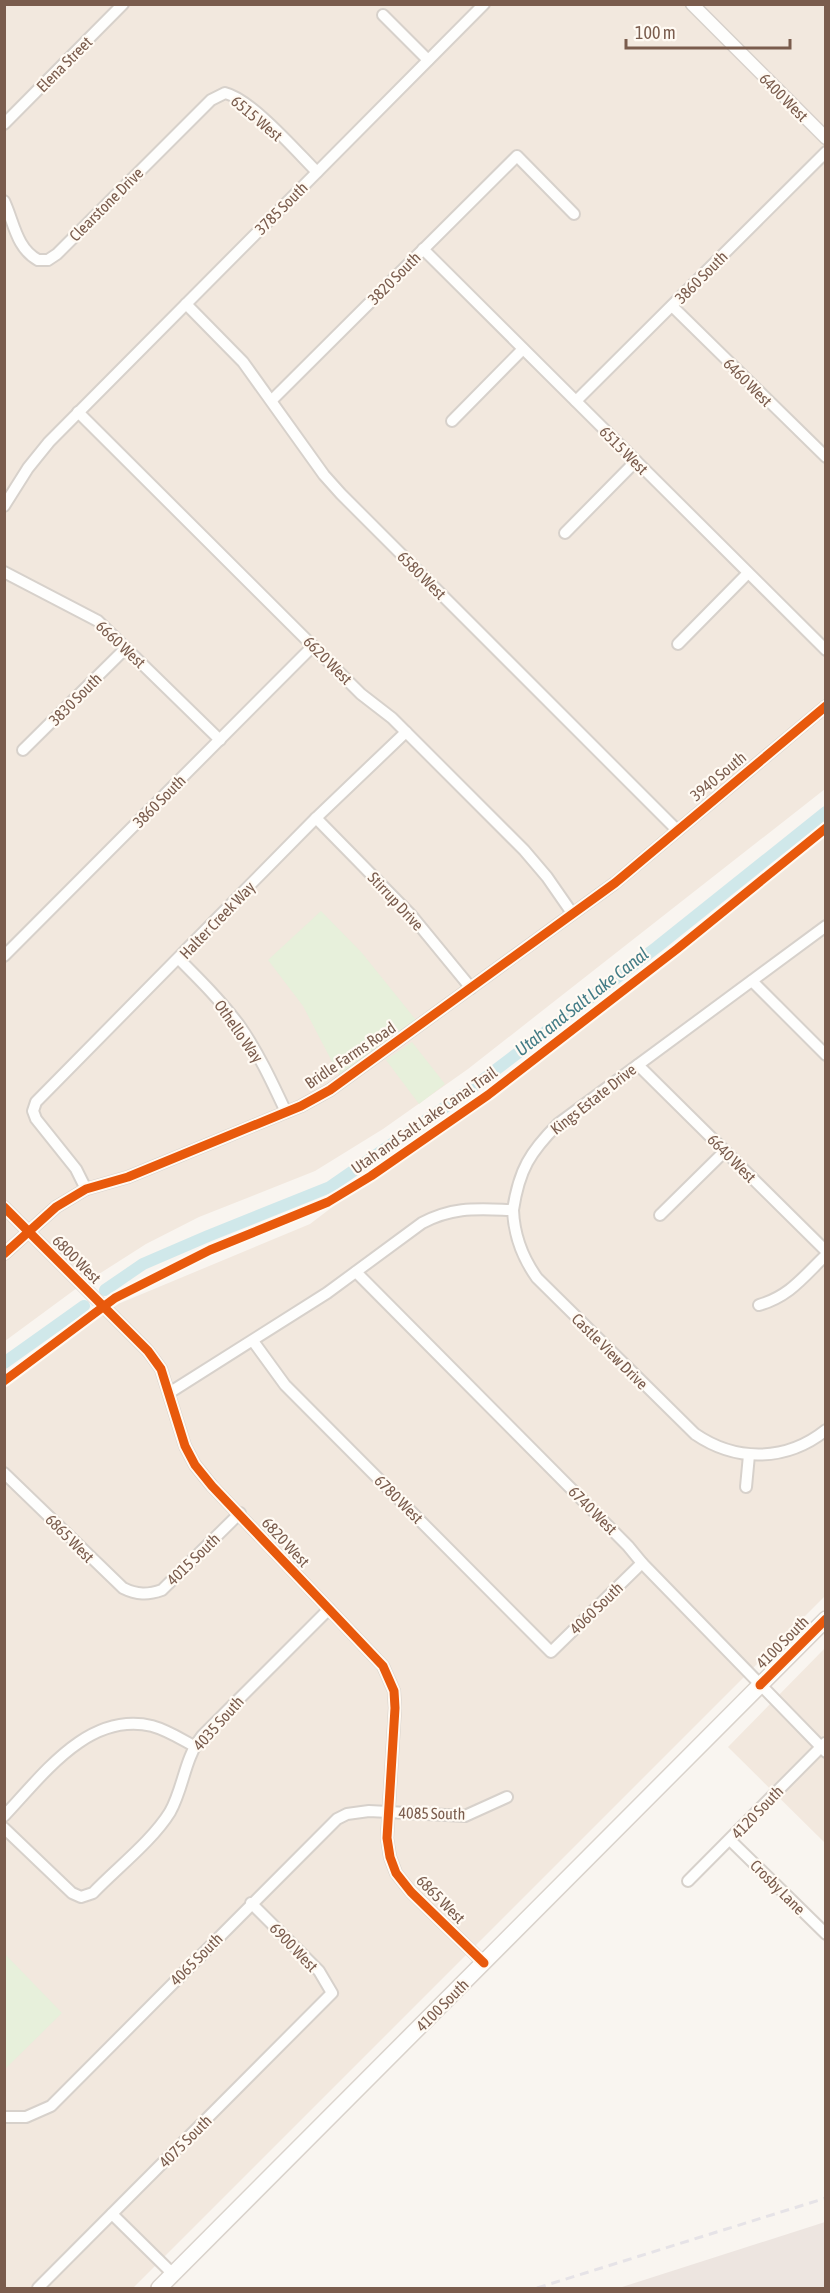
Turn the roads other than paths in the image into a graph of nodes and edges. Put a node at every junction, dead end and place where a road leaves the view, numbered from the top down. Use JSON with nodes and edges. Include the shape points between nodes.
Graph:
{"nodes":[{"id":1,"x":123,"y":4,"type":"edge"},
{"id":2,"x":484,"y":4,"type":"edge"},
{"id":3,"x":692,"y":4,"type":"edge"},
{"id":4,"x":383,"y":15,"type":"dead end"},
{"id":5,"x":428,"y":60,"type":"junction"},
{"id":6,"x":221,"y":93,"type":"joint"},
{"id":7,"x":4,"y":124,"type":"edge"},
{"id":8,"x":825,"y":138,"type":"edge"},
{"id":9,"x":825,"y":152,"type":"edge"},
{"id":10,"x":317,"y":172,"type":"junction"},
{"id":11,"x":4,"y":201,"type":"edge"},
{"id":12,"x":574,"y":214,"type":"dead end"},
{"id":13,"x":423,"y":249,"type":"junction"},
{"id":14,"x":186,"y":304,"type":"junction"},
{"id":15,"x":672,"y":306,"type":"junction"},
{"id":16,"x":524,"y":350,"type":"junction"},
{"id":17,"x":272,"y":400,"type":"junction"},
{"id":18,"x":576,"y":401,"type":"junction"},
{"id":19,"x":78,"y":412,"type":"junction"},
{"id":20,"x":452,"y":421,"type":"dead end"},
{"id":21,"x":825,"y":457,"type":"edge"},
{"id":22,"x":636,"y":461,"type":"junction"},
{"id":23,"x":4,"y":506,"type":"edge"},
{"id":24,"x":565,"y":533,"type":"dead end"},
{"id":25,"x":4,"y":572,"type":"edge"},
{"id":26,"x":748,"y":573,"type":"junction"},
{"id":27,"x":678,"y":644,"type":"dead end"},
{"id":28,"x":313,"y":646,"type":"junction"},
{"id":29,"x":126,"y":648,"type":"junction"},
{"id":30,"x":825,"y":650,"type":"edge"},
{"id":31,"x":825,"y":706,"type":"edge"},
{"id":32,"x":406,"y":732,"type":"junction"},
{"id":33,"x":220,"y":740,"type":"junction"},
{"id":34,"x":23,"y":750,"type":"dead end"},
{"id":35,"x":316,"y":819,"type":"junction"},
{"id":36,"x":677,"y":830,"type":"junction"},
{"id":37,"x":631,"y":870,"type":"joint"},
{"id":38,"x":572,"y":913,"type":"junction"},
{"id":39,"x":825,"y":926,"type":"edge"},
{"id":40,"x":4,"y":956,"type":"edge"},
{"id":41,"x":179,"y":959,"type":"junction"},
{"id":42,"x":752,"y":981,"type":"junction"},
{"id":43,"x":471,"y":988,"type":"junction"},
{"id":44,"x":825,"y":1054,"type":"edge"},
{"id":45,"x":638,"y":1065,"type":"junction"},
{"id":46,"x":286,"y":1112,"type":"junction"},
{"id":47,"x":725,"y":1151,"type":"junction"},
{"id":48,"x":86,"y":1189,"type":"junction"},
{"id":49,"x":4,"y":1207,"type":"edge"},
{"id":50,"x":513,"y":1209,"type":"junction"},
{"id":51,"x":660,"y":1215,"type":"dead end"},
{"id":52,"x":30,"y":1233,"type":"junction"},
{"id":53,"x":825,"y":1253,"type":"edge"},
{"id":54,"x":4,"y":1254,"type":"edge"},
{"id":55,"x":356,"y":1272,"type":"junction"},
{"id":56,"x":759,"y":1305,"type":"dead end"},
{"id":57,"x":104,"y":1306,"type":"joint"},
{"id":58,"x":253,"y":1341,"type":"junction"},
{"id":59,"x":169,"y":1393,"type":"junction"},
{"id":60,"x":825,"y":1430,"type":"edge"},
{"id":61,"x":748,"y":1455,"type":"junction"},
{"id":62,"x":4,"y":1473,"type":"edge"},
{"id":63,"x":746,"y":1487,"type":"dead end"},
{"id":64,"x":240,"y":1513,"type":"junction"},
{"id":65,"x":642,"y":1563,"type":"junction"},
{"id":66,"x":141,"y":1594,"type":"joint"},
{"id":67,"x":329,"y":1609,"type":"junction"},
{"id":68,"x":825,"y":1619,"type":"edge"},
{"id":69,"x":551,"y":1652,"type":"joint"},
{"id":70,"x":760,"y":1685,"type":"junction"},
{"id":71,"x":194,"y":1746,"type":"junction"},
{"id":72,"x":824,"y":1747,"type":"edge"},
{"id":73,"x":507,"y":1797,"type":"dead end"},
{"id":74,"x":389,"y":1812,"type":"junction"},
{"id":75,"x":4,"y":1816,"type":"edge"},
{"id":76,"x":4,"y":1828,"type":"edge"},
{"id":77,"x":730,"y":1840,"type":"junction"},
{"id":78,"x":688,"y":1881,"type":"dead end"},
{"id":79,"x":251,"y":1904,"type":"junction"},
{"id":80,"x":825,"y":1934,"type":"edge"},
{"id":81,"x":484,"y":1963,"type":"junction"},
{"id":82,"x":332,"y":1993,"type":"joint"},
{"id":83,"x":6,"y":2117,"type":"edge"},
{"id":84,"x":112,"y":2214,"type":"junction"},
{"id":85,"x":173,"y":2274,"type":"junction"},
{"id":86,"x":38,"y":2289,"type":"edge"},
{"id":87,"x":159,"y":2289,"type":"edge"}],
"edges":[{"from":1,"to":7,"type":"street","name":"Elena Street"},
{"from":2,"to":5,"type":"street","name":"3785 South"},
{"from":3,"to":8,"type":"street","name":"6400 West"},
{"from":4,"to":5,"type":"street"},
{"from":5,"to":10,"type":"street","name":"3785 South"},
{"from":6,"to":10,"type":"street","name":"6515 West","via":[[232,95],[250,108]]},
{"from":6,"to":11,"type":"street","name":"Clearstone Drive","via":[[48,260],[38,260],[26,250]]},
{"from":9,"to":15,"type":"street","name":"3860 South"},
{"from":10,"to":14,"type":"street","name":"3785 South"},
{"from":12,"to":13,"type":"street","name":"3820 South","via":[[517,156]]},
{"from":13,"to":16,"type":"street","name":"6515 West"},
{"from":13,"to":17,"type":"street","name":"3820 South"},
{"from":14,"to":17,"type":"street","name":"6580 West","via":[[243,362]]},
{"from":14,"to":19,"type":"street","name":"3785 South"},
{"from":15,"to":18,"type":"street","name":"3860 South"},
{"from":15,"to":21,"type":"street","name":"6460 West"},
{"from":16,"to":18,"type":"street","name":"6515 West"},
{"from":16,"to":20,"type":"street"},
{"from":17,"to":36,"type":"street","name":"6580 West","via":[[341,494]]},
{"from":18,"to":22,"type":"street","name":"6515 West"},
{"from":19,"to":23,"type":"street","name":"3785 South","via":[[28,468]]},
{"from":19,"to":28,"type":"street","name":"6620 West"},
{"from":22,"to":24,"type":"street"},
{"from":22,"to":26,"type":"street","name":"6515 West"},
{"from":25,"to":29,"type":"street","name":"6660 West","via":[[92,616]]},
{"from":26,"to":27,"type":"street"},
{"from":26,"to":30,"type":"street","name":"6515 West"},
{"from":28,"to":32,"type":"street","name":"6620 West"},
{"from":28,"to":33,"type":"street","name":"3860 South"},
{"from":29,"to":33,"type":"street","name":"6660 West"},
{"from":29,"to":34,"type":"street","name":"3830 South"},
{"from":31,"to":36,"type":"street","name":"3940 South"},
{"from":32,"to":35,"type":"street","name":"Halter Creek Way"},
{"from":32,"to":38,"type":"street","name":"6620 West","via":[[532,859]]},
{"from":33,"to":40,"type":"street","name":"3860 South"},
{"from":35,"to":41,"type":"street","name":"Halter Creek Way"},
{"from":35,"to":43,"type":"street","name":"Stirrup Drive","via":[[411,915]]},
{"from":36,"to":37,"type":"street","name":"3940 South"},
{"from":37,"to":38,"type":"street","name":"Bridle Farms Road"},
{"from":38,"to":43,"type":"street","name":"Bridle Farms Road"},
{"from":39,"to":42,"type":"street","name":"Kings Estate Drive"},
{"from":41,"to":46,"type":"street","name":"Othello Way","via":[[240,1026]]},
{"from":41,"to":48,"type":"street","name":"Halter Creek Way","via":[[39,1098],[33,1111],[79,1173]]},
{"from":42,"to":44,"type":"street"},
{"from":42,"to":45,"type":"street","name":"Kings Estate Drive"},
{"from":43,"to":46,"type":"street","name":"Bridle Farms Road","via":[[330,1090]]},
{"from":45,"to":47,"type":"street","name":"6640 West"},
{"from":45,"to":50,"type":"street","name":"Kings Estate Drive","via":[[558,1124],[539,1143],[524,1165]]},
{"from":46,"to":48,"type":"street","name":"Bridle Farms Road","via":[[128,1177]]},
{"from":47,"to":51,"type":"street"},
{"from":47,"to":53,"type":"street","name":"6640 West"},
{"from":48,"to":52,"type":"street","name":"Bridle Farms Road","via":[[64,1201]]},
{"from":49,"to":52,"type":"street","name":"6800 West"},
{"from":50,"to":55,"type":"street","via":[[468,1208],[438,1214]]},
{"from":50,"to":61,"type":"street","name":"Castle View Drive","via":[[522,1252],[544,1285],[686,1427],[713,1445]]},
{"from":52,"to":54,"type":"street","name":"Bridle Farms Road"},
{"from":52,"to":57,"type":"street","name":"6800 West"},
{"from":53,"to":56,"type":"street","via":[[788,1292]]},
{"from":55,"to":58,"type":"street"},
{"from":55,"to":65,"type":"street","name":"6740 West"},
{"from":57,"to":59,"type":"street","name":"6820 West","via":[[148,1351],[161,1369]]},
{"from":58,"to":59,"type":"street"},
{"from":58,"to":69,"type":"street","name":"6780 West","via":[[285,1385]]},
{"from":59,"to":64,"type":"street","name":"6820 West","via":[[195,1465]]},
{"from":60,"to":61,"type":"street","name":"Castle View Drive","via":[[794,1449]]},
{"from":61,"to":63,"type":"street"},
{"from":62,"to":66,"type":"street","name":"6865 West","via":[[123,1588]]},
{"from":64,"to":66,"type":"street","name":"4015 South","via":[[162,1590]]},
{"from":64,"to":67,"type":"street","name":"6820 West"},
{"from":65,"to":69,"type":"street","name":"4060 South"},
{"from":65,"to":70,"type":"street","name":"6740 West"},
{"from":67,"to":71,"type":"street","name":"4035 South"},
{"from":67,"to":74,"type":"street","name":"6820 West","via":[[383,1666],[394,1691]]},
{"from":68,"to":70,"type":"main road","name":"4100 South"},
{"from":70,"to":72,"type":"street","name":"6740 West"},
{"from":70,"to":81,"type":"main road","name":"4100 South"},
{"from":71,"to":75,"type":"street","via":[[152,1726],[109,1727],[85,1736]]},
{"from":71,"to":76,"type":"street","name":"4035 South","via":[[163,1822],[93,1893],[77,1896],[67,1889]]},
{"from":72,"to":77,"type":"street","name":"4120 South"},
{"from":73,"to":74,"type":"street","name":"4085 South","via":[[465,1816]]},
{"from":74,"to":79,"type":"street","name":"4065 South","via":[[354,1812],[338,1819]]},
{"from":74,"to":81,"type":"street","name":"6865 West","via":[[387,1838],[396,1873]]},
{"from":77,"to":78,"type":"street","name":"4120 South"},
{"from":77,"to":80,"type":"street","name":"Crosby Lane"},
{"from":79,"to":82,"type":"street","name":"6900 West","via":[[319,1971]]},
{"from":79,"to":83,"type":"street","name":"4065 South","via":[[51,2106],[26,2117]]},
{"from":81,"to":85,"type":"main road","name":"4100 South"},
{"from":82,"to":84,"type":"street","name":"4075 South"},
{"from":84,"to":85,"type":"street"},
{"from":84,"to":86,"type":"street","name":"4075 South"},
{"from":85,"to":87,"type":"main road","name":"4100 South"}]}
